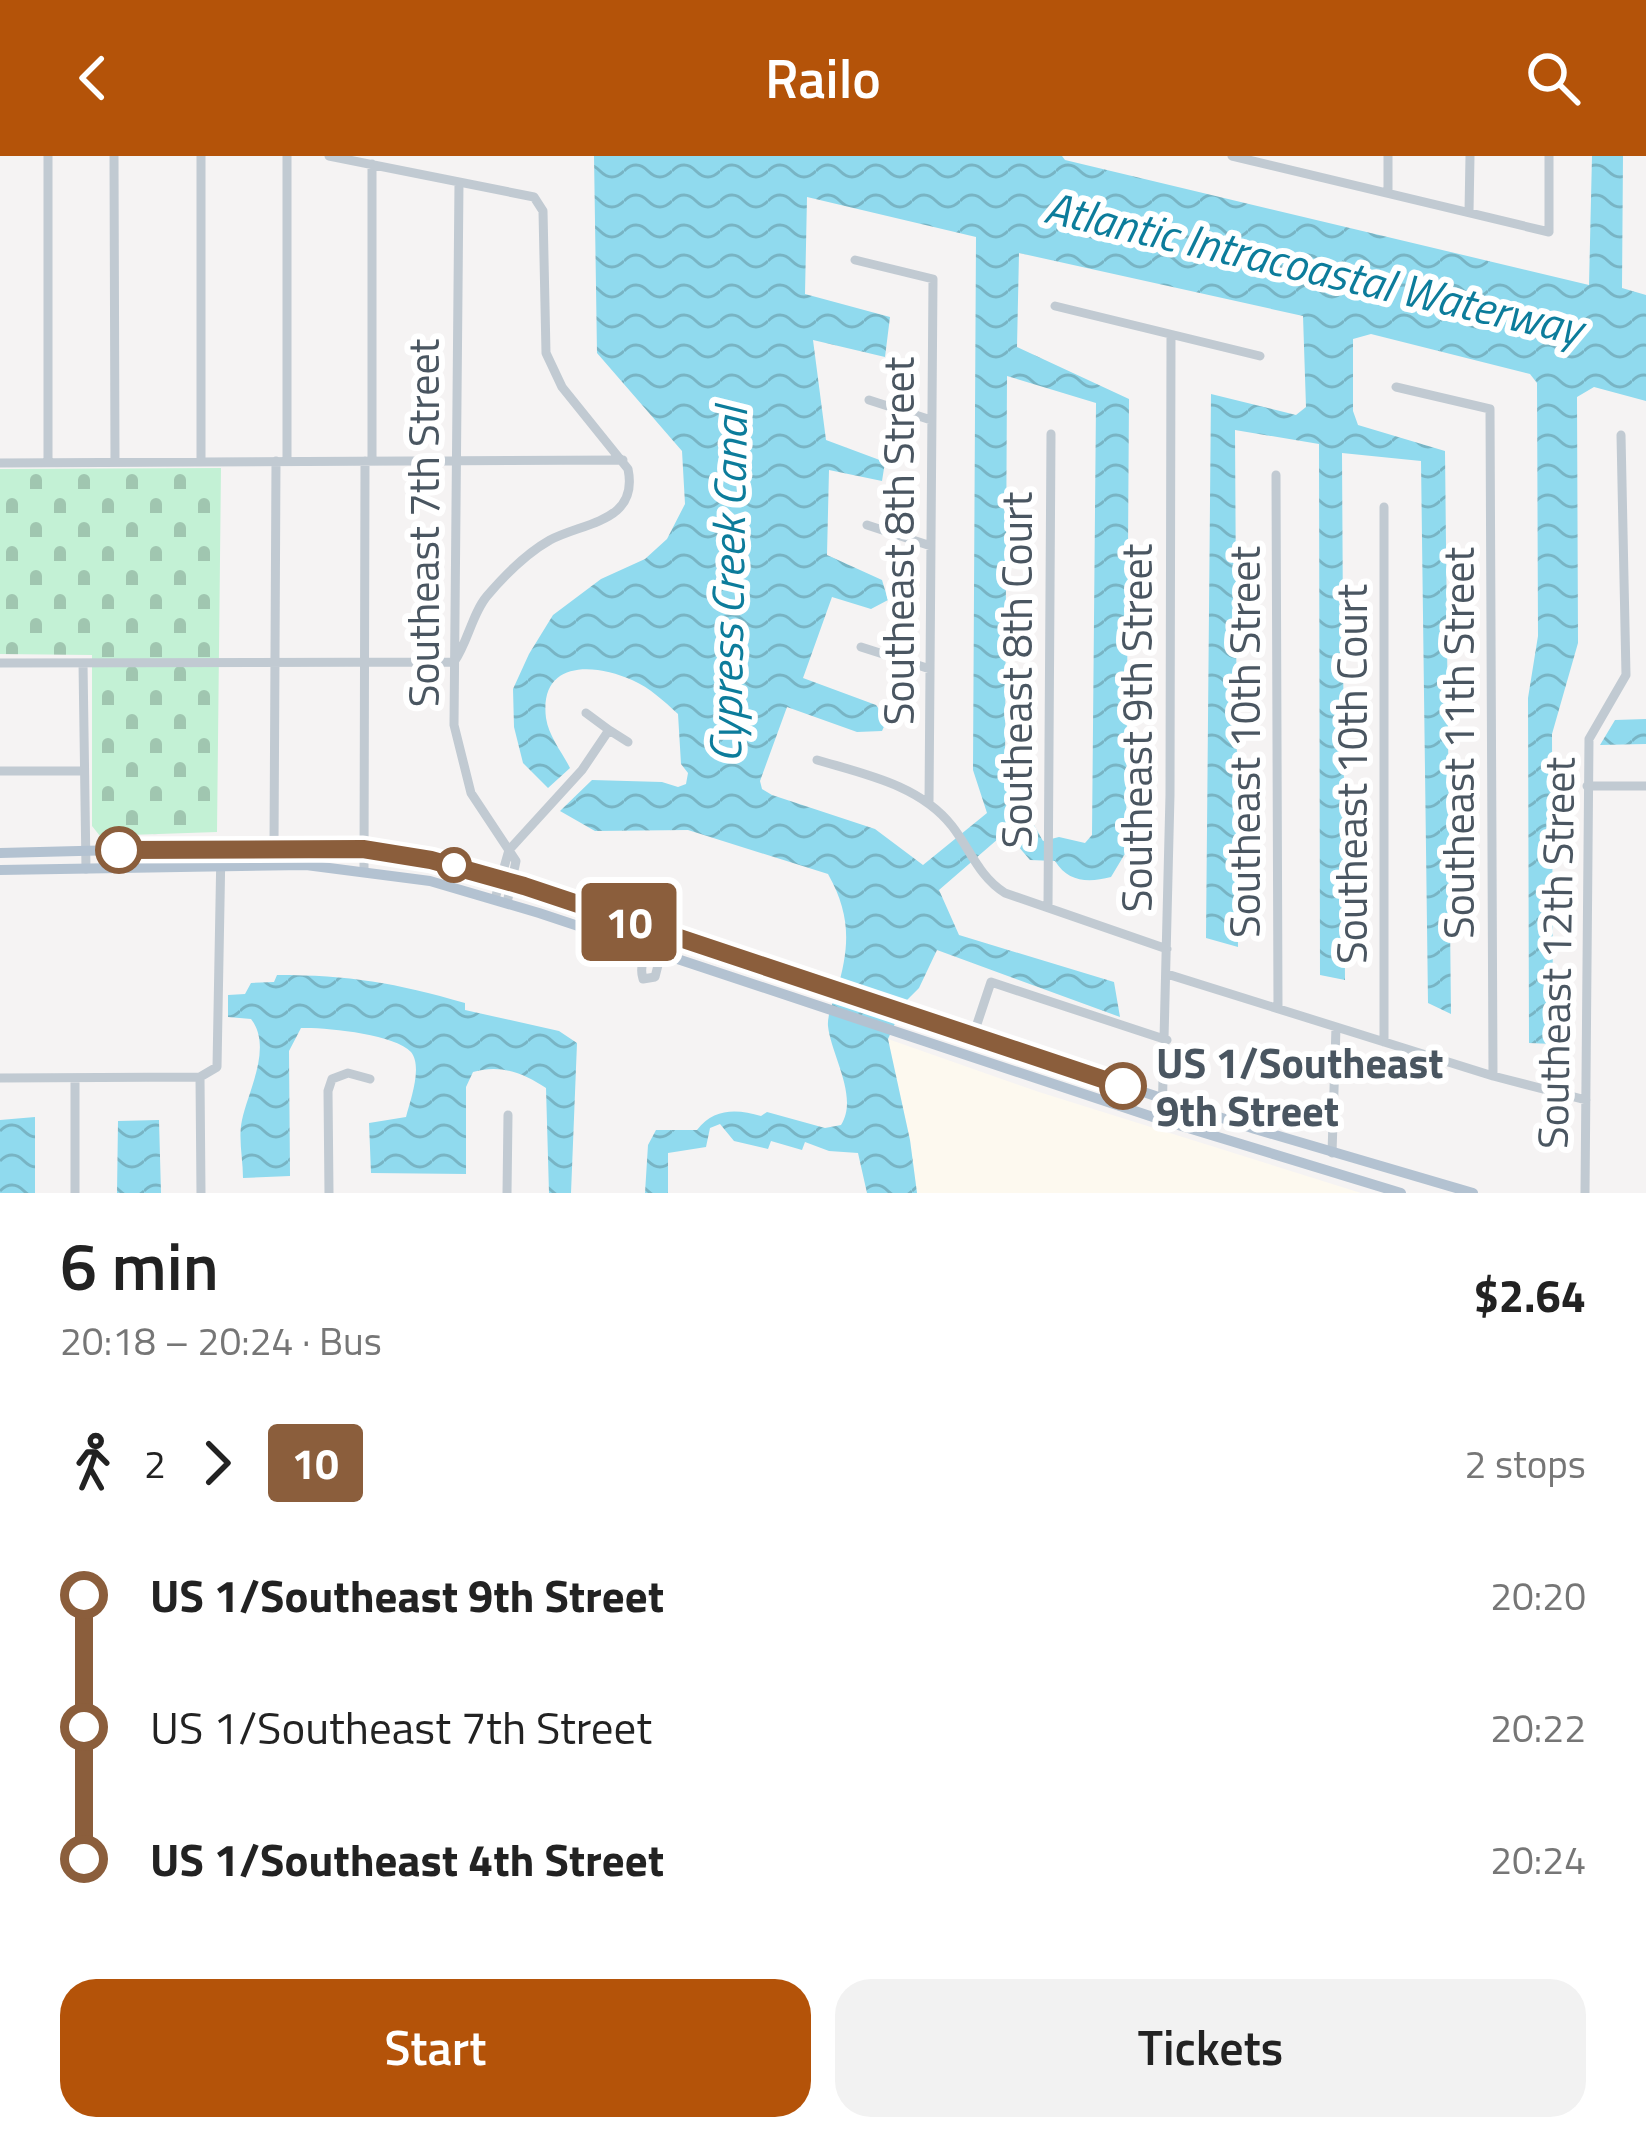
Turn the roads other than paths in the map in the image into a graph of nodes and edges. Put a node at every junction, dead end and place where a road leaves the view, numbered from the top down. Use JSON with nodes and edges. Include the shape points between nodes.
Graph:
{"nodes":[{"id":1,"x":48,"y":156,"type":"edge"},
{"id":2,"x":113,"y":156,"type":"edge"},
{"id":3,"x":201,"y":156,"type":"edge"},
{"id":4,"x":287,"y":156,"type":"edge"},
{"id":5,"x":329,"y":156,"type":"edge"},
{"id":6,"x":1232,"y":156,"type":"edge"},
{"id":7,"x":1308,"y":156,"type":"edge"},
{"id":8,"x":1388,"y":156,"type":"edge"},
{"id":9,"x":1470,"y":156,"type":"edge"},
{"id":10,"x":1550,"y":156,"type":"edge"},
{"id":11,"x":372,"y":164,"type":"junction"},
{"id":12,"x":1307,"y":173,"type":"junction"},
{"id":13,"x":459,"y":182,"type":"junction"},
{"id":14,"x":1388,"y":192,"type":"junction"},
{"id":15,"x":1469,"y":212,"type":"junction"},
{"id":16,"x":855,"y":260,"type":"dead end"},
{"id":17,"x":1055,"y":306,"type":"dead end"},
{"id":18,"x":1172,"y":336,"type":"junction"},
{"id":19,"x":1260,"y":356,"type":"dead end"},
{"id":20,"x":1396,"y":387,"type":"dead end"},
{"id":21,"x":868,"y":400,"type":"dead end"},
{"id":22,"x":931,"y":420,"type":"junction"},
{"id":23,"x":1051,"y":434,"type":"dead end"},
{"id":24,"x":1622,"y":435,"type":"dead end"},
{"id":25,"x":623,"y":460,"type":"junction"},
{"id":26,"x":281,"y":461,"type":"junction"},
{"id":27,"x":369,"y":461,"type":"junction"},
{"id":28,"x":456,"y":461,"type":"junction"},
{"id":29,"x":115,"y":462,"type":"junction"},
{"id":30,"x":201,"y":462,"type":"junction"},
{"id":31,"x":0,"y":463,"type":"edge"},
{"id":32,"x":48,"y":463,"type":"junction"},
{"id":33,"x":1276,"y":475,"type":"dead end"},
{"id":34,"x":1384,"y":506,"type":"dead end"},
{"id":35,"x":867,"y":525,"type":"dead end"},
{"id":36,"x":931,"y":546,"type":"junction"},
{"id":37,"x":861,"y":647,"type":"dead end"},
{"id":38,"x":454,"y":662,"type":"junction"},
{"id":39,"x":0,"y":663,"type":"edge"},
{"id":40,"x":83,"y":663,"type":"junction"},
{"id":41,"x":274,"y":663,"type":"junction"},
{"id":42,"x":364,"y":663,"type":"junction"},
{"id":43,"x":930,"y":669,"type":"junction"},
{"id":44,"x":586,"y":713,"type":"dead end"},
{"id":45,"x":609,"y":730,"type":"junction"},
{"id":46,"x":628,"y":742,"type":"dead end"},
{"id":47,"x":817,"y":760,"type":"dead end"},
{"id":48,"x":0,"y":771,"type":"edge"},
{"id":49,"x":83,"y":771,"type":"junction"},
{"id":50,"x":1588,"y":785,"type":"junction"},
{"id":51,"x":1646,"y":786,"type":"edge"},
{"id":52,"x":929,"y":802,"type":"junction"},
{"id":53,"x":274,"y":846,"type":"junction"},
{"id":54,"x":221,"y":848,"type":"junction"},
{"id":55,"x":363,"y":849,"type":"junction"},
{"id":56,"x":83,"y":850,"type":"junction"},
{"id":57,"x":509,"y":850,"type":"junction"},
{"id":58,"x":0,"y":853,"type":"edge"},
{"id":59,"x":221,"y":866,"type":"junction"},
{"id":60,"x":86,"y":869,"type":"junction"},
{"id":61,"x":0,"y":870,"type":"edge"},
{"id":62,"x":364,"y":870,"type":"junction"},
{"id":63,"x":507,"y":881,"type":"junction"},
{"id":64,"x":501,"y":901,"type":"junction"},
{"id":65,"x":1048,"y":907,"type":"junction"},
{"id":66,"x":666,"y":934,"type":"junction"},
{"id":67,"x":649,"y":949,"type":"junction"},
{"id":68,"x":1167,"y":949,"type":"junction"},
{"id":69,"x":664,"y":954,"type":"junction"},
{"id":70,"x":1168,"y":974,"type":"junction"},
{"id":71,"x":1278,"y":1008,"type":"junction"},
{"id":72,"x":1336,"y":1027,"type":"junction"},
{"id":73,"x":973,"y":1036,"type":"junction"},
{"id":74,"x":1167,"y":1040,"type":"junction"},
{"id":75,"x":1384,"y":1042,"type":"junction"},
{"id":76,"x":1025,"y":1053,"type":"junction"},
{"id":77,"x":987,"y":1061,"type":"junction"},
{"id":78,"x":1051,"y":1062,"type":"junction"},
{"id":79,"x":1017,"y":1071,"type":"junction"},
{"id":80,"x":1493,"y":1076,"type":"junction"},
{"id":81,"x":200,"y":1077,"type":"junction"},
{"id":82,"x":0,"y":1078,"type":"edge"},
{"id":83,"x":75,"y":1078,"type":"junction"},
{"id":84,"x":370,"y":1079,"type":"dead end"},
{"id":85,"x":1165,"y":1100,"type":"junction"},
{"id":86,"x":1586,"y":1100,"type":"junction"},
{"id":87,"x":508,"y":1115,"type":"dead end"},
{"id":88,"x":1162,"y":1120,"type":"junction"},
{"id":89,"x":1332,"y":1154,"type":"junction"},
{"id":90,"x":1369,"y":1165,"type":"junction"},
{"id":91,"x":1306,"y":1166,"type":"junction"},
{"id":92,"x":1340,"y":1176,"type":"junction"},
{"id":93,"x":75,"y":1193,"type":"edge"},
{"id":94,"x":201,"y":1193,"type":"edge"},
{"id":95,"x":329,"y":1193,"type":"edge"},
{"id":96,"x":507,"y":1193,"type":"edge"},
{"id":97,"x":1401,"y":1193,"type":"edge"},
{"id":98,"x":1473,"y":1193,"type":"edge"},
{"id":99,"x":1585,"y":1193,"type":"edge"}],
"edges":[{"from":1,"to":32,"type":"street"},
{"from":2,"to":29,"type":"street"},
{"from":3,"to":30,"type":"street"},
{"from":4,"to":26,"type":"street"},
{"from":5,"to":11,"type":"street"},
{"from":6,"to":12,"type":"street"},
{"from":7,"to":12,"type":"street"},
{"from":8,"to":14,"type":"street"},
{"from":9,"to":15,"type":"street"},
{"from":10,"to":15,"type":"street","via":[[1549,232]]},
{"from":11,"to":13,"type":"street"},
{"from":11,"to":27,"type":"street"},
{"from":12,"to":14,"type":"street"},
{"from":13,"to":25,"type":"street","via":[[534,197],[543,211],[546,353],[562,387]]},
{"from":13,"to":28,"type":"street","name":"Southeast 7th Street"},
{"from":14,"to":15,"type":"street"},
{"from":16,"to":22,"type":"street","name":"Southeast 8th Street","via":[[933,279]]},
{"from":17,"to":18,"type":"street"},
{"from":18,"to":19,"type":"street"},
{"from":18,"to":68,"type":"street","name":"Southeast 9th Street"},
{"from":20,"to":80,"type":"street","name":"Southeast 11th Street","via":[[1490,409]]},
{"from":21,"to":22,"type":"street"},
{"from":22,"to":36,"type":"street","name":"Southeast 8th Street"},
{"from":23,"to":65,"type":"street","name":"Southeast 8th Court"},
{"from":24,"to":50,"type":"street","name":"Southeast 12th Street","via":[[1626,675],[1589,740]]},
{"from":25,"to":28,"type":"street"},
{"from":25,"to":38,"type":"street","via":[[630,488],[622,508],[519,564],[484,599]]},
{"from":26,"to":27,"type":"street"},
{"from":26,"to":30,"type":"street"},
{"from":26,"to":41,"type":"street"},
{"from":27,"to":28,"type":"street"},
{"from":27,"to":42,"type":"street"},
{"from":28,"to":38,"type":"street","name":"Southeast 7th Street"},
{"from":29,"to":30,"type":"street"},
{"from":29,"to":32,"type":"street"},
{"from":31,"to":32,"type":"street"},
{"from":33,"to":71,"type":"street","name":"Southeast 10th Street"},
{"from":34,"to":75,"type":"street","name":"Southeast 10th Court"},
{"from":35,"to":36,"type":"street"},
{"from":36,"to":43,"type":"street","name":"Southeast 8th Street"},
{"from":37,"to":43,"type":"street"},
{"from":38,"to":42,"type":"street"},
{"from":38,"to":57,"type":"street","name":"Southeast 7th Street","via":[[463,770]]},
{"from":39,"to":40,"type":"street"},
{"from":40,"to":41,"type":"street"},
{"from":40,"to":49,"type":"street"},
{"from":41,"to":42,"type":"street"},
{"from":41,"to":53,"type":"street"},
{"from":42,"to":55,"type":"street"},
{"from":43,"to":52,"type":"street","name":"Southeast 8th Street"},
{"from":44,"to":45,"type":"street"},
{"from":45,"to":46,"type":"street"},
{"from":45,"to":57,"type":"street"},
{"from":47,"to":52,"type":"street"},
{"from":48,"to":49,"type":"street"},
{"from":49,"to":56,"type":"street"},
{"from":50,"to":51,"type":"street"},
{"from":50,"to":86,"type":"street","name":"Southeast 12th Street"},
{"from":52,"to":65,"type":"street","via":[[1005,892]]},
{"from":53,"to":54,"type":"main road"},
{"from":53,"to":55,"type":"main road"},
{"from":54,"to":56,"type":"main road"},
{"from":54,"to":59,"type":"street"},
{"from":55,"to":62,"type":"street"},
{"from":55,"to":63,"type":"main road"},
{"from":56,"to":58,"type":"main road"},
{"from":56,"to":60,"type":"street"},
{"from":57,"to":63,"type":"street","name":"Southeast 7th Street","via":[[517,865]]},
{"from":59,"to":60,"type":"main road"},
{"from":59,"to":62,"type":"main road"},
{"from":59,"to":81,"type":"street","via":[[220,1059]]},
{"from":60,"to":61,"type":"main road"},
{"from":62,"to":64,"type":"main road"},
{"from":63,"to":64,"type":"street","name":"Southeast 7th Street"},
{"from":63,"to":66,"type":"main road"},
{"from":64,"to":67,"type":"main road"},
{"from":65,"to":68,"type":"street"},
{"from":66,"to":67,"type":"street"},
{"from":66,"to":69,"type":"street"},
{"from":66,"to":73,"type":"main road"},
{"from":67,"to":69,"type":"main road"},
{"from":67,"to":69,"type":"street","via":[[646,981],[656,977]]},
{"from":68,"to":70,"type":"street","name":"Southeast 9th Street"},
{"from":69,"to":77,"type":"main road"},
{"from":70,"to":71,"type":"street"},
{"from":70,"to":74,"type":"street","name":"Southeast 9th Street"},
{"from":71,"to":72,"type":"street"},
{"from":72,"to":75,"type":"street"},
{"from":72,"to":89,"type":"street"},
{"from":73,"to":74,"type":"street","via":[[992,982]]},
{"from":73,"to":76,"type":"main road"},
{"from":74,"to":85,"type":"street","name":"Southeast 9th Street"},
{"from":75,"to":80,"type":"street"},
{"from":76,"to":77,"type":"main road"},
{"from":76,"to":78,"type":"main road"},
{"from":77,"to":79,"type":"main road"},
{"from":78,"to":79,"type":"main road"},
{"from":78,"to":85,"type":"main road"},
{"from":79,"to":88,"type":"main road"},
{"from":80,"to":86,"type":"street"},
{"from":81,"to":83,"type":"street"},
{"from":81,"to":94,"type":"street"},
{"from":82,"to":83,"type":"street"},
{"from":83,"to":93,"type":"street"},
{"from":84,"to":95,"type":"street","via":[[348,1073],[328,1090]]},
{"from":85,"to":88,"type":"street","name":"Southeast 9th Street"},
{"from":85,"to":89,"type":"main road"},
{"from":86,"to":99,"type":"street","name":"Southeast 12th Street"},
{"from":87,"to":96,"type":"street"},
{"from":88,"to":91,"type":"main road"},
{"from":89,"to":90,"type":"main road"},
{"from":89,"to":91,"type":"main road"},
{"from":90,"to":92,"type":"main road"},
{"from":90,"to":98,"type":"main road"},
{"from":91,"to":92,"type":"main road"},
{"from":92,"to":97,"type":"main road"}]}
